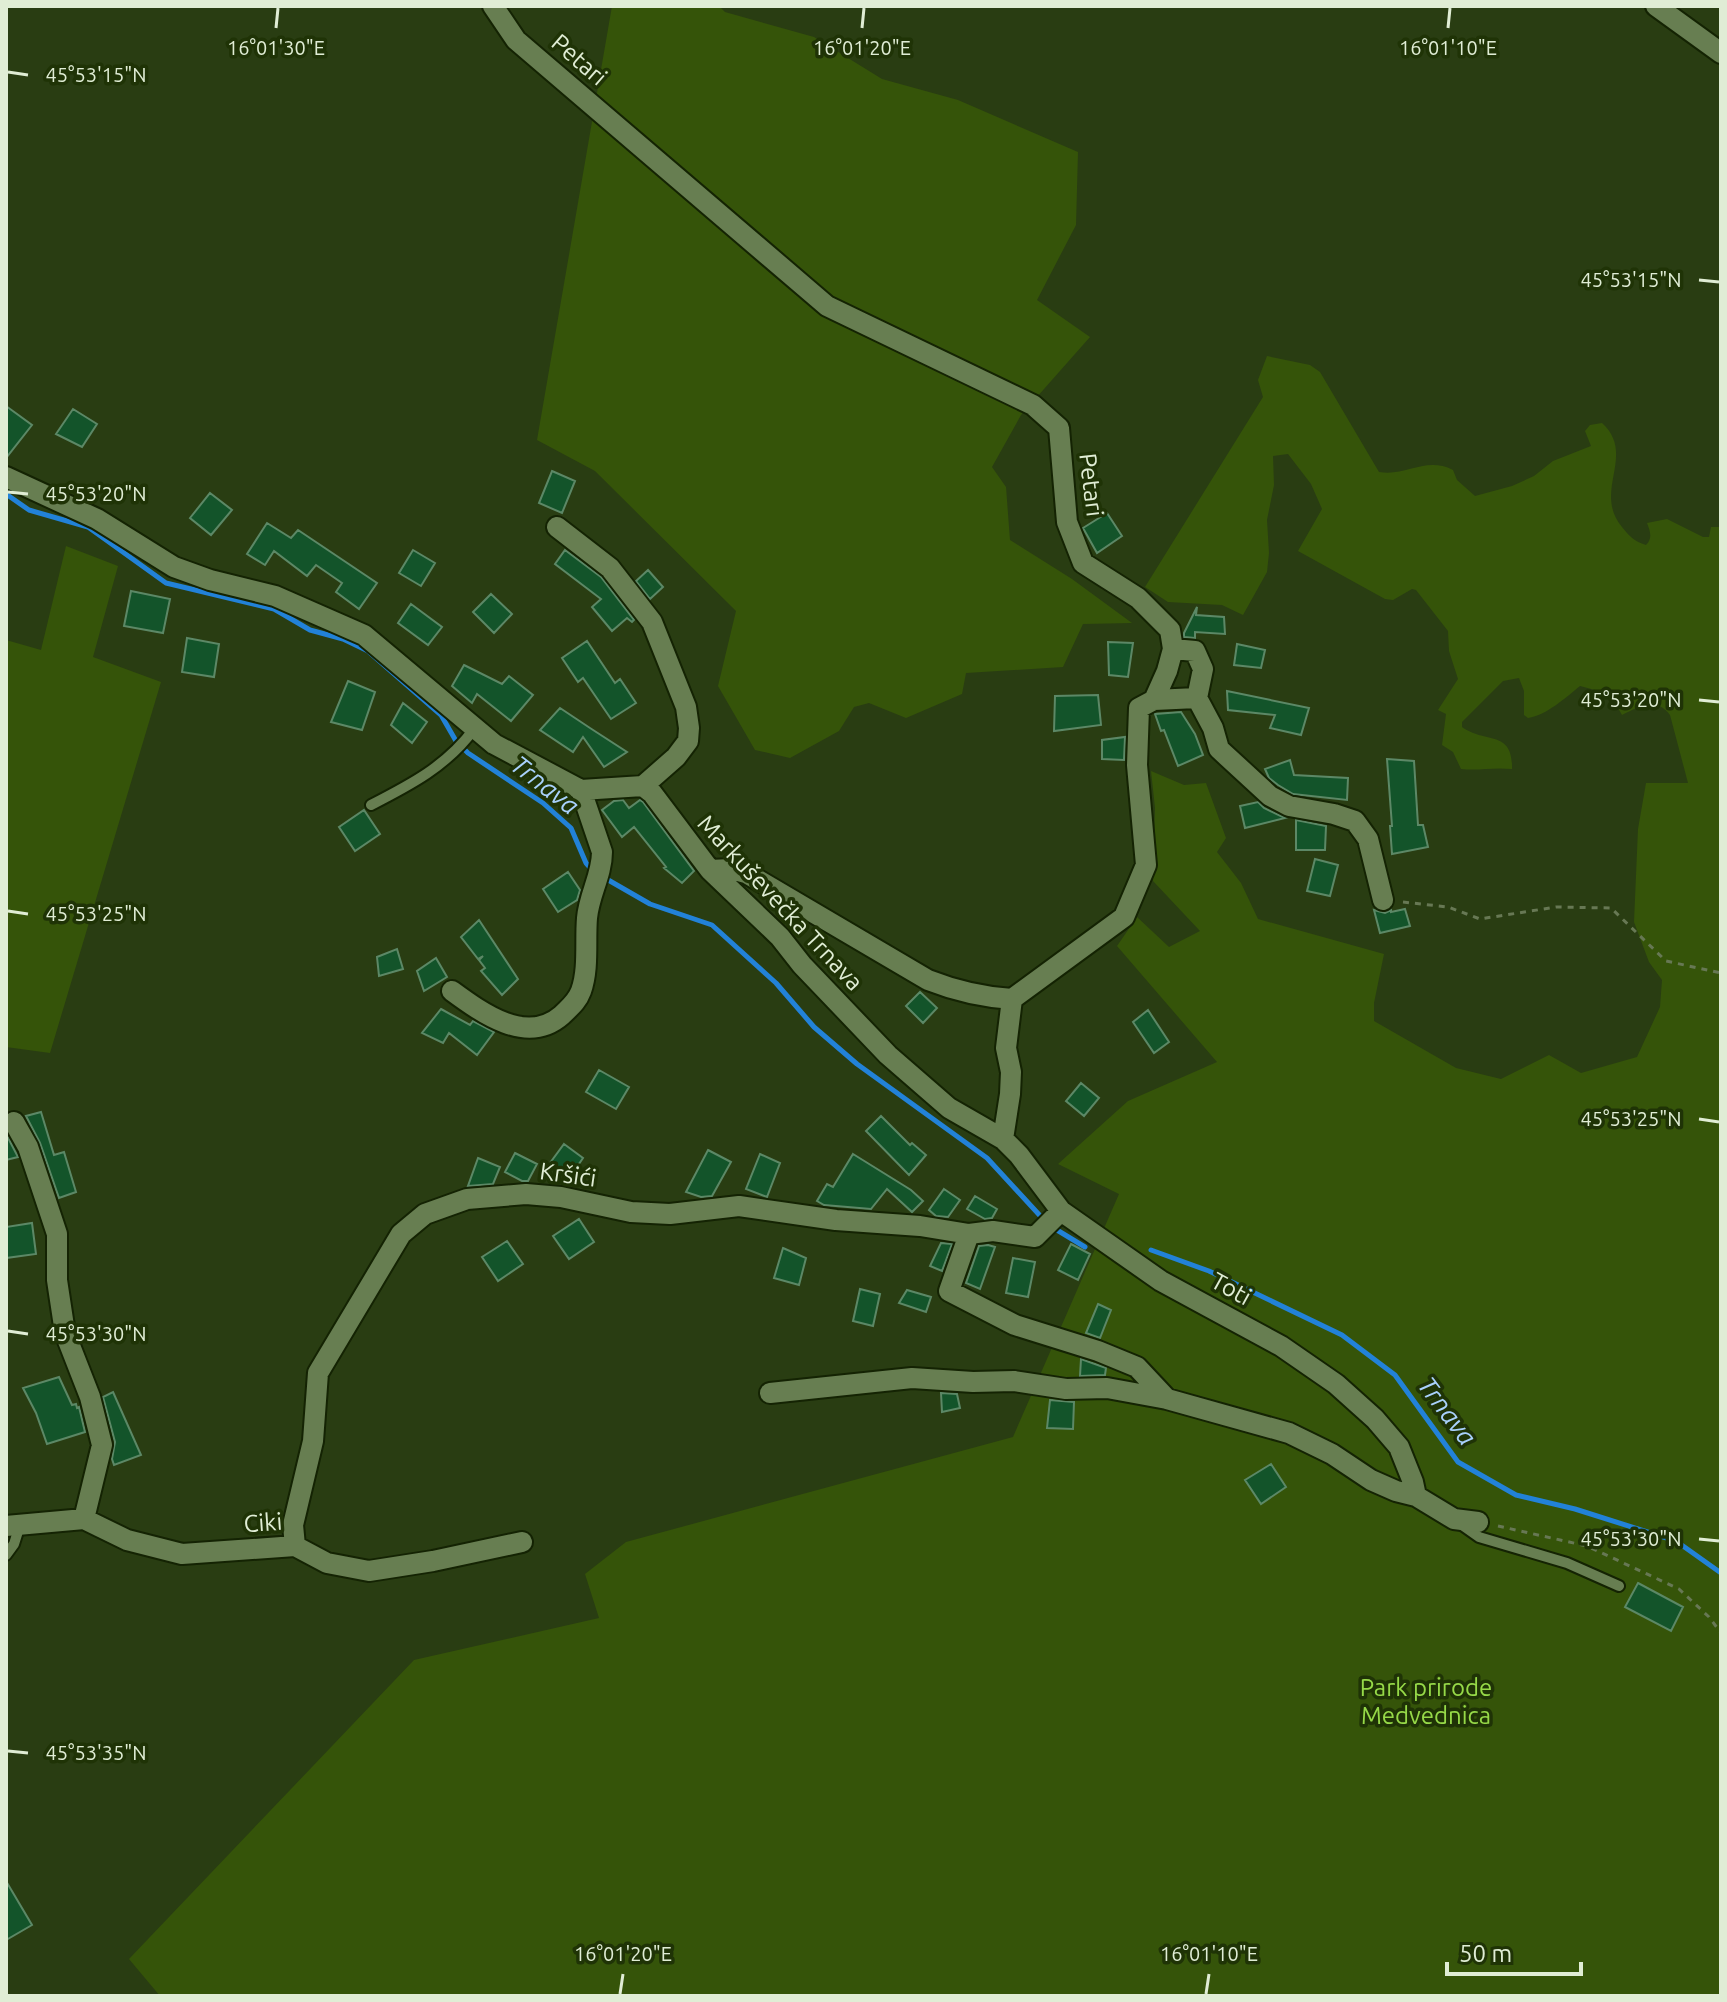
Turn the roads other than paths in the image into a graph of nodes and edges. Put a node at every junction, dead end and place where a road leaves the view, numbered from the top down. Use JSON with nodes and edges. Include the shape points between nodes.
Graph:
{"nodes":[{"id":1,"x":493,"y":6,"type":"edge"},
{"id":2,"x":1656,"y":6,"type":"edge"},
{"id":3,"x":1721,"y":53,"type":"edge"},
{"id":4,"x":6,"y":477,"type":"edge"},
{"id":5,"x":557,"y":527,"type":"dead end"},
{"id":6,"x":1173,"y":649,"type":"junction"},
{"id":7,"x":1197,"y":698,"type":"junction"},
{"id":8,"x":1154,"y":700,"type":"junction"},
{"id":9,"x":465,"y":741,"type":"junction"},
{"id":10,"x":643,"y":786,"type":"junction"},
{"id":11,"x":581,"y":790,"type":"junction"},
{"id":12,"x":371,"y":805,"type":"dead end"},
{"id":13,"x":710,"y":870,"type":"junction"},
{"id":14,"x":1383,"y":900,"type":"road end"},
{"id":15,"x":452,"y":991,"type":"dead end"},
{"id":16,"x":1012,"y":999,"type":"junction"},
{"id":17,"x":14,"y":1122,"type":"dead end"},
{"id":18,"x":1003,"y":1139,"type":"junction"},
{"id":19,"x":1052,"y":1221,"type":"junction"},
{"id":20,"x":969,"y":1234,"type":"junction"},
{"id":21,"x":770,"y":1393,"type":"dead end"},
{"id":22,"x":1167,"y":1399,"type":"junction"},
{"id":23,"x":1416,"y":1496,"type":"junction"},
{"id":24,"x":84,"y":1519,"type":"junction"},
{"id":25,"x":1454,"y":1519,"type":"junction"},
{"id":26,"x":1478,"y":1522,"type":"road end"},
{"id":27,"x":13,"y":1526,"type":"edge"},
{"id":28,"x":522,"y":1542,"type":"dead end"},
{"id":29,"x":295,"y":1546,"type":"junction"},
{"id":30,"x":6,"y":1555,"type":"edge"},
{"id":31,"x":1619,"y":1586,"type":"dead end"}],
"edges":[{"from":1,"to":6,"type":"street","name":"Petari","via":[[516,40],[827,306],[1033,405],[1059,428],[1067,522],[1083,563],[1138,598],[1170,630]]},
{"from":2,"to":3,"type":"street"},
{"from":4,"to":9,"type":"street","via":[[97,519],[174,567],[275,596],[364,635]]},
{"from":5,"to":10,"type":"street","via":[[610,568],[652,622],[686,707],[688,741]]},
{"from":6,"to":7,"type":"street","via":[[1195,651],[1203,669]]},
{"from":6,"to":8,"type":"street"},
{"from":7,"to":8,"type":"street"},
{"from":7,"to":14,"type":"street","via":[[1219,749],[1270,796],[1289,806],[1355,821],[1368,839]]},
{"from":8,"to":16,"type":"street","via":[[1139,708],[1137,765],[1146,865],[1124,917]]},
{"from":9,"to":11,"type":"street","via":[[494,744]]},
{"from":9,"to":12,"type":"lane","via":[[416,781]]},
{"from":10,"to":11,"type":"street"},
{"from":10,"to":13,"type":"street","name":"Markuševečka Trnava"},
{"from":11,"to":15,"type":"street","via":[[602,852],[587,914],[582,989],[575,1003],[538,1028],[511,1026]]},
{"from":13,"to":16,"type":"street","via":[[746,873],[928,980],[953,990]]},
{"from":13,"to":18,"type":"street","name":"Markuševečka Trnava","via":[[888,1055],[949,1108]]},
{"from":16,"to":18,"type":"street","via":[[1006,1048],[1010,1094]]},
{"from":17,"to":24,"type":"street","via":[[28,1147],[57,1234],[65,1333],[102,1445]]},
{"from":18,"to":19,"type":"street","name":"Toti","via":[[1019,1155]]},
{"from":19,"to":20,"type":"street","name":"Kršići","via":[[1035,1237],[993,1231]]},
{"from":19,"to":23,"type":"street","name":"Toti","via":[[1281,1346],[1336,1384],[1399,1447]]},
{"from":20,"to":22,"type":"street","via":[[949,1291],[1015,1325],[1137,1367]]},
{"from":20,"to":29,"type":"street","name":"Kršići","via":[[739,1206],[670,1214],[631,1212],[526,1194],[467,1199],[425,1214],[401,1234],[318,1373],[313,1441],[293,1525]]},
{"from":21,"to":22,"type":"street","via":[[912,1378],[1107,1388]]},
{"from":22,"to":23,"type":"street","via":[[1289,1433],[1371,1480]]},
{"from":23,"to":25,"type":"street"},
{"from":24,"to":27,"type":"street"},
{"from":24,"to":29,"type":"street","name":"Ciki","via":[[127,1540],[182,1554]]},
{"from":25,"to":26,"type":"street"},
{"from":25,"to":31,"type":"lane","via":[[1479,1537],[1567,1563]]},
{"from":27,"to":30,"type":"lane","via":[[14,1544]]},
{"from":28,"to":29,"type":"street","name":"Ciki","via":[[369,1571],[327,1563]]}]}
